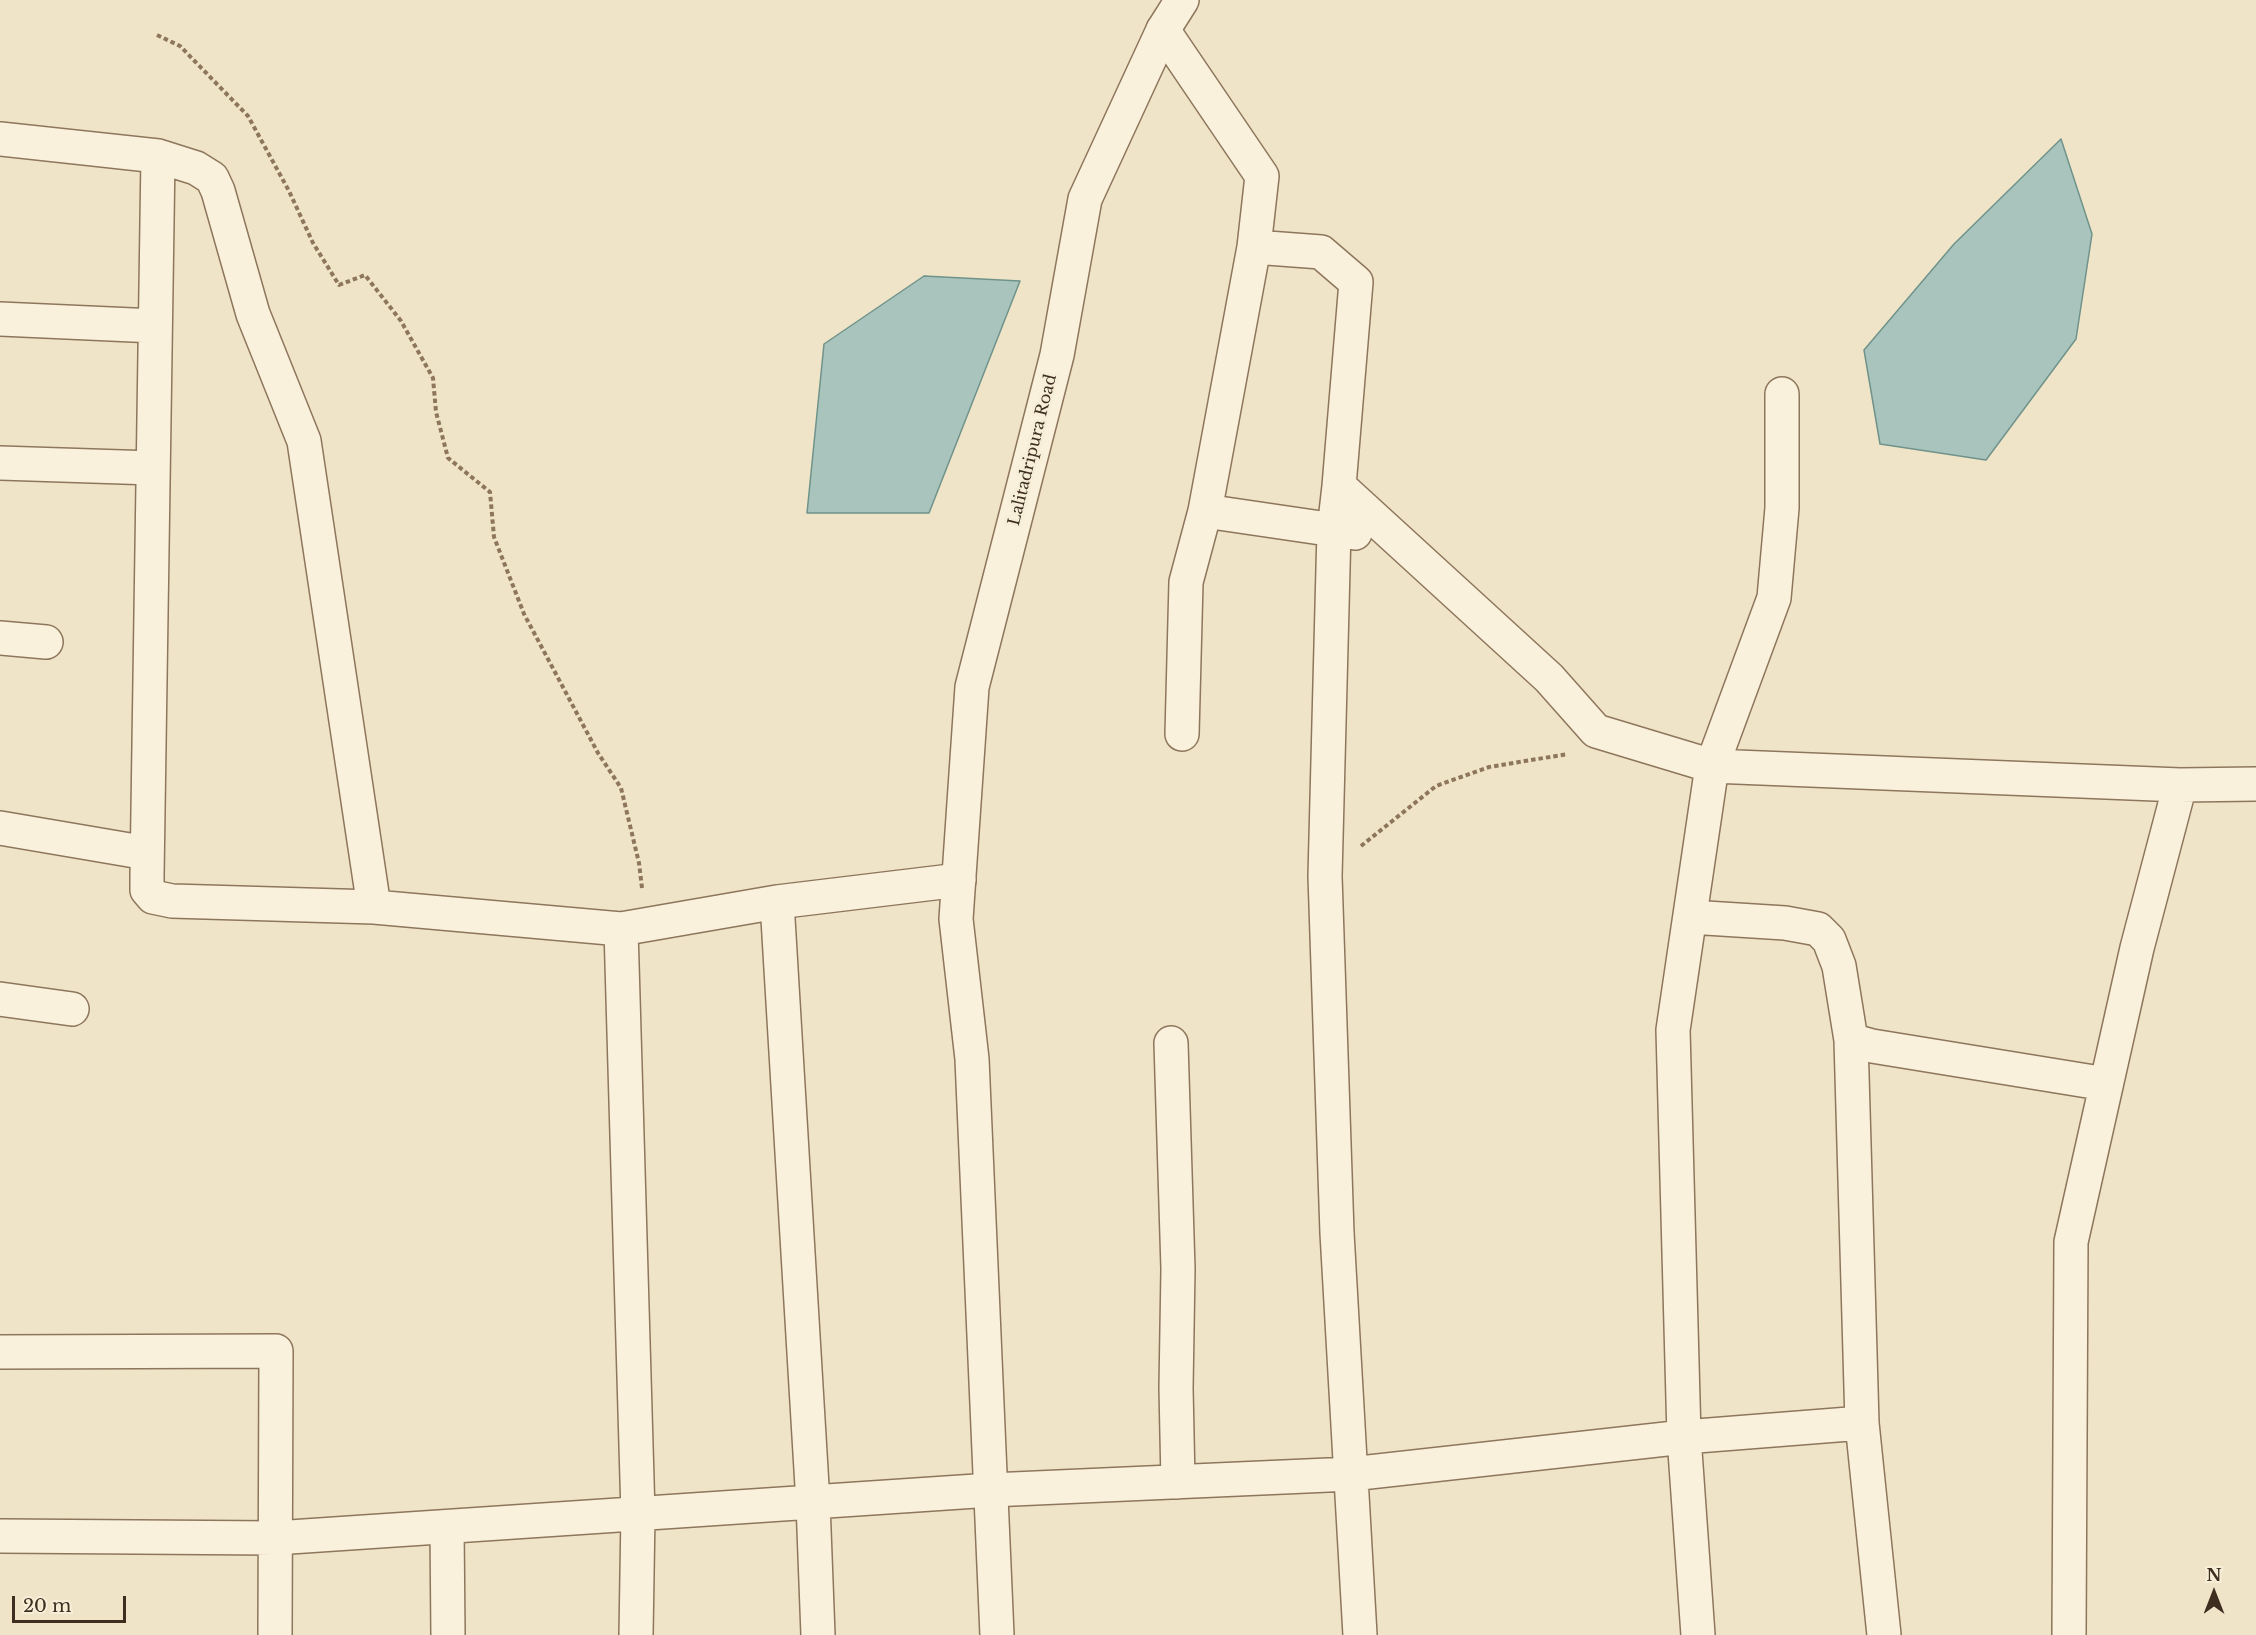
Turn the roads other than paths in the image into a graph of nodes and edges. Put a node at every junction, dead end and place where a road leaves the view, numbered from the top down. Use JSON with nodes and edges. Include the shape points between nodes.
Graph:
{"nodes":[{"id":1,"x":1182,"y":0,"type":"edge"},
{"id":2,"x":1162,"y":30,"type":"junction"},
{"id":3,"x":0,"y":139,"type":"edge"},
{"id":4,"x":158,"y":156,"type":"junction"},
{"id":5,"x":1254,"y":247,"type":"junction"},
{"id":6,"x":0,"y":319,"type":"edge"},
{"id":7,"x":155,"y":326,"type":"junction"},
{"id":8,"x":1782,"y":394,"type":"dead end"},
{"id":9,"x":0,"y":463,"type":"edge"},
{"id":10,"x":153,"y":468,"type":"junction"},
{"id":11,"x":1339,"y":486,"type":"junction"},
{"id":12,"x":1205,"y":511,"type":"junction"},
{"id":13,"x":1335,"y":530,"type":"junction"},
{"id":14,"x":1398,"y":539,"type":"junction"},
{"id":15,"x":0,"y":638,"type":"edge"},
{"id":16,"x":46,"y":642,"type":"dead end"},
{"id":17,"x":1182,"y":734,"type":"dead end"},
{"id":18,"x":1712,"y":766,"type":"junction"},
{"id":19,"x":2256,"y":784,"type":"edge"},
{"id":20,"x":2180,"y":785,"type":"junction"},
{"id":21,"x":0,"y":828,"type":"edge"},
{"id":22,"x":147,"y":853,"type":"junction"},
{"id":23,"x":959,"y":880,"type":"junction"},
{"id":24,"x":777,"y":902,"type":"junction"},
{"id":25,"x":374,"y":908,"type":"junction"},
{"id":26,"x":1690,"y":917,"type":"junction"},
{"id":27,"x":634,"y":927,"type":"junction"},
{"id":28,"x":0,"y":999,"type":"edge"},
{"id":29,"x":72,"y":1009,"type":"dead end"},
{"id":30,"x":1851,"y":1040,"type":"junction"},
{"id":31,"x":1171,"y":1043,"type":"dead end"},
{"id":32,"x":2106,"y":1084,"type":"junction"},
{"id":33,"x":0,"y":1352,"type":"edge"},
{"id":34,"x":1862,"y":1423,"type":"junction"},
{"id":35,"x":1684,"y":1437,"type":"junction"},
{"id":36,"x":1351,"y":1474,"type":"junction"},
{"id":37,"x":1178,"y":1482,"type":"junction"},
{"id":38,"x":991,"y":1490,"type":"junction"},
{"id":39,"x":813,"y":1503,"type":"junction"},
{"id":40,"x":638,"y":1514,"type":"junction"},
{"id":41,"x":447,"y":1527,"type":"junction"},
{"id":42,"x":0,"y":1536,"type":"edge"},
{"id":43,"x":276,"y":1538,"type":"junction"},
{"id":44,"x":276,"y":1635,"type":"edge"},
{"id":45,"x":448,"y":1635,"type":"edge"},
{"id":46,"x":636,"y":1635,"type":"edge"},
{"id":47,"x":818,"y":1635,"type":"edge"},
{"id":48,"x":998,"y":1635,"type":"edge"},
{"id":49,"x":1360,"y":1635,"type":"edge"},
{"id":50,"x":1698,"y":1635,"type":"edge"},
{"id":51,"x":1884,"y":1635,"type":"edge"},
{"id":52,"x":2069,"y":1635,"type":"edge"}],
"edges":[{"from":1,"to":2,"type":"street","name":"Lalitadripura Road"},
{"from":2,"to":5,"type":"street","via":[[1262,176]]},
{"from":2,"to":23,"type":"street","name":"Lalitadripura Road","via":[[1085,199],[1057,355],[972,687]]},
{"from":3,"to":4,"type":"street"},
{"from":4,"to":7,"type":"street"},
{"from":4,"to":25,"type":"street","via":[[196,168],[212,178],[253,314],[304,441]]},
{"from":5,"to":11,"type":"street","via":[[1321,252],[1356,282]]},
{"from":5,"to":12,"type":"street"},
{"from":6,"to":7,"type":"street"},
{"from":7,"to":10,"type":"street"},
{"from":8,"to":18,"type":"street","via":[[1782,508],[1774,598]]},
{"from":9,"to":10,"type":"street"},
{"from":10,"to":22,"type":"street"},
{"from":11,"to":13,"type":"street"},
{"from":11,"to":14,"type":"street"},
{"from":12,"to":13,"type":"street"},
{"from":12,"to":17,"type":"street","via":[[1186,582]]},
{"from":13,"to":14,"type":"street"},
{"from":13,"to":36,"type":"street","via":[[1325,876],[1337,1233]]},
{"from":14,"to":18,"type":"street","via":[[1549,678],[1596,731]]},
{"from":15,"to":16,"type":"street"},
{"from":18,"to":20,"type":"street"},
{"from":18,"to":26,"type":"street"},
{"from":19,"to":20,"type":"street"},
{"from":20,"to":32,"type":"street"},
{"from":21,"to":22,"type":"street"},
{"from":22,"to":25,"type":"street","via":[[147,890],[153,897]]},
{"from":23,"to":24,"type":"street"},
{"from":23,"to":38,"type":"street","name":"Lalitadripura Road","via":[[956,919],[972,1059]]},
{"from":24,"to":27,"type":"street"},
{"from":24,"to":39,"type":"street"},
{"from":25,"to":27,"type":"street"},
{"from":26,"to":30,"type":"street","via":[[1785,922],[1818,929],[1829,939],[1839,966]]},
{"from":26,"to":35,"type":"street","via":[[1673,1030]]},
{"from":27,"to":40,"type":"street"},
{"from":28,"to":29,"type":"street"},
{"from":30,"to":32,"type":"street"},
{"from":30,"to":34,"type":"street"},
{"from":31,"to":37,"type":"street","via":[[1178,1269]]},
{"from":32,"to":52,"type":"street","via":[[2071,1242]]},
{"from":33,"to":43,"type":"street","via":[[276,1351]]},
{"from":34,"to":35,"type":"street"},
{"from":34,"to":51,"type":"street"},
{"from":35,"to":36,"type":"street"},
{"from":35,"to":50,"type":"street"},
{"from":36,"to":37,"type":"street"},
{"from":36,"to":49,"type":"street"},
{"from":37,"to":38,"type":"street"},
{"from":38,"to":39,"type":"street"},
{"from":38,"to":48,"type":"street","name":"Lalitadripura Road"},
{"from":39,"to":40,"type":"street"},
{"from":39,"to":47,"type":"street"},
{"from":40,"to":41,"type":"street"},
{"from":40,"to":46,"type":"street"},
{"from":41,"to":43,"type":"street"},
{"from":41,"to":45,"type":"street"},
{"from":42,"to":43,"type":"street"},
{"from":43,"to":44,"type":"street"}]}
